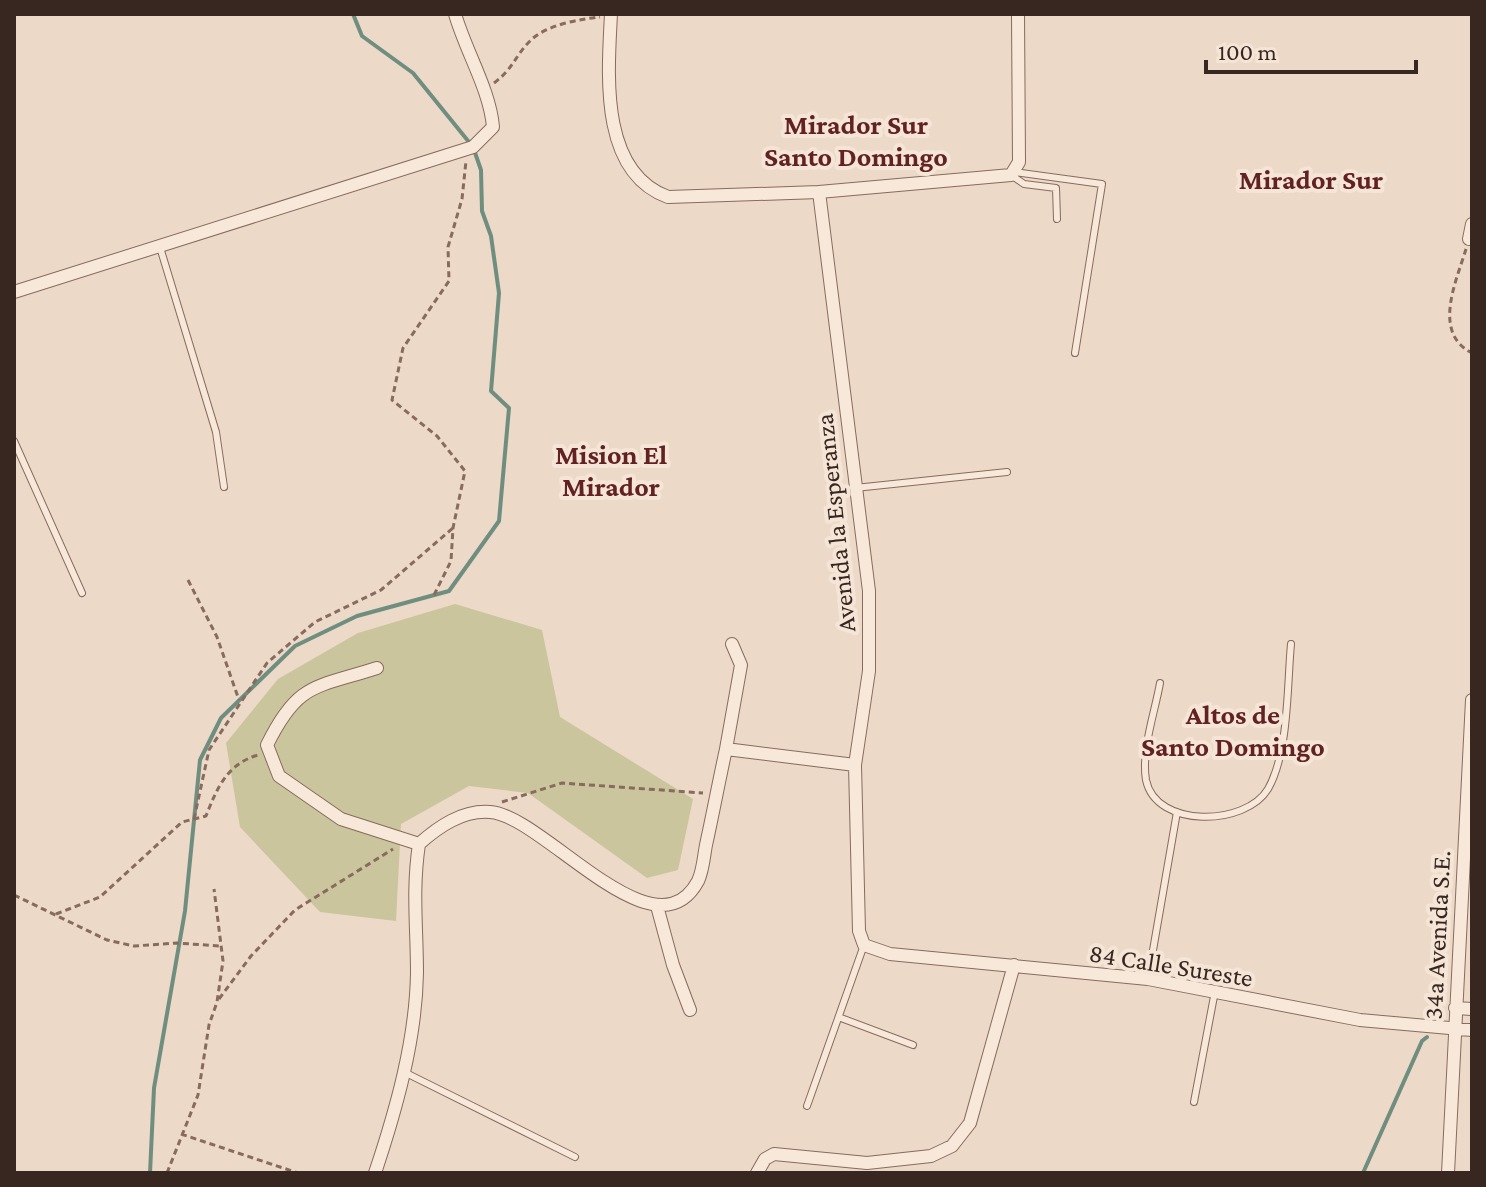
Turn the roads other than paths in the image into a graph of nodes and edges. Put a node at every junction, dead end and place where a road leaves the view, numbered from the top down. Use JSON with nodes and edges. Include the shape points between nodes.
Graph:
{"nodes":[{"id":1,"x":455,"y":14,"type":"edge"},
{"id":2,"x":1018,"y":14,"type":"edge"},
{"id":3,"x":611,"y":15,"type":"edge"},
{"id":4,"x":1013,"y":174,"type":"junction"},
{"id":5,"x":819,"y":192,"type":"junction"},
{"id":6,"x":1057,"y":219,"type":"dead end"},
{"id":7,"x":1472,"y":224,"type":"edge"},
{"id":8,"x":1469,"y":239,"type":"road end"},
{"id":9,"x":159,"y":244,"type":"junction"},
{"id":10,"x":14,"y":292,"type":"edge"},
{"id":11,"x":1075,"y":353,"type":"dead end"},
{"id":12,"x":14,"y":441,"type":"edge"},
{"id":13,"x":1007,"y":472,"type":"dead end"},
{"id":14,"x":224,"y":487,"type":"dead end"},
{"id":15,"x":855,"y":488,"type":"junction"},
{"id":16,"x":82,"y":593,"type":"dead end"},
{"id":17,"x":732,"y":644,"type":"dead end"},
{"id":18,"x":1291,"y":644,"type":"dead end"},
{"id":19,"x":377,"y":668,"type":"dead end"},
{"id":20,"x":1160,"y":683,"type":"dead end"},
{"id":21,"x":1472,"y":700,"type":"edge"},
{"id":22,"x":726,"y":749,"type":"junction"},
{"id":23,"x":855,"y":765,"type":"junction"},
{"id":24,"x":1177,"y":812,"type":"junction"},
{"id":25,"x":419,"y":844,"type":"junction"},
{"id":26,"x":1467,"y":885,"type":"edge"},
{"id":27,"x":657,"y":906,"type":"junction"},
{"id":28,"x":864,"y":945,"type":"junction"},
{"id":29,"x":1014,"y":965,"type":"junction"},
{"id":30,"x":1148,"y":979,"type":"junction"},
{"id":31,"x":1215,"y":991,"type":"junction"},
{"id":32,"x":1455,"y":1008,"type":"junction"},
{"id":33,"x":1472,"y":1009,"type":"edge"},
{"id":34,"x":690,"y":1010,"type":"dead end"},
{"id":35,"x":841,"y":1018,"type":"junction"},
{"id":36,"x":1453,"y":1029,"type":"junction"},
{"id":37,"x":1472,"y":1030,"type":"edge"},
{"id":38,"x":913,"y":1045,"type":"dead end"},
{"id":39,"x":404,"y":1072,"type":"junction"},
{"id":40,"x":1194,"y":1102,"type":"dead end"},
{"id":41,"x":807,"y":1106,"type":"dead end"},
{"id":42,"x":575,"y":1157,"type":"dead end"},
{"id":43,"x":375,"y":1173,"type":"edge"},
{"id":44,"x":757,"y":1173,"type":"edge"},
{"id":45,"x":1448,"y":1173,"type":"edge"}],
"edges":[{"from":1,"to":9,"type":"street","via":[[491,105],[493,127],[467,149]]},
{"from":2,"to":4,"type":"street","via":[[1019,162]]},
{"from":3,"to":5,"type":"street","via":[[609,86],[615,132],[649,190],[668,197]]},
{"from":4,"to":5,"type":"street"},
{"from":4,"to":6,"type":"lane","via":[[1024,184],[1056,188]]},
{"from":4,"to":11,"type":"lane","via":[[1102,184]]},
{"from":5,"to":15,"type":"street","name":"Avenida la Esperanza"},
{"from":7,"to":8,"type":"street"},
{"from":9,"to":10,"type":"street"},
{"from":9,"to":14,"type":"lane","via":[[216,432]]},
{"from":12,"to":16,"type":"lane"},
{"from":13,"to":15,"type":"lane"},
{"from":15,"to":23,"type":"street","name":"Avenida la Esperanza","via":[[870,630]]},
{"from":17,"to":22,"type":"street","via":[[741,665]]},
{"from":18,"to":24,"type":"lane","via":[[1280,759],[1267,791],[1237,812]]},
{"from":19,"to":25,"type":"street","via":[[304,691],[283,713],[267,745],[279,776],[341,819]]},
{"from":20,"to":24,"type":"lane","via":[[1146,779],[1157,802]]},
{"from":21,"to":26,"type":"street","name":"34a Avenida S.E."},
{"from":22,"to":23,"type":"street"},
{"from":22,"to":27,"type":"street","via":[[698,881],[680,899]]},
{"from":23,"to":28,"type":"street","name":"Avenida la Esperanza","via":[[859,931]]},
{"from":24,"to":30,"type":"lane"},
{"from":25,"to":27,"type":"street","via":[[440,826],[465,815],[489,812],[515,818],[629,898]]},
{"from":25,"to":39,"type":"street","via":[[413,886],[417,976]]},
{"from":26,"to":32,"type":"street","name":"34a Avenida S.E."},
{"from":27,"to":34,"type":"street"},
{"from":28,"to":29,"type":"street","name":"84 Calle Sureste","via":[[890,954]]},
{"from":28,"to":35,"type":"lane"},
{"from":29,"to":30,"type":"street","name":"84 Calle Sureste"},
{"from":29,"to":44,"type":"street","via":[[970,1123],[952,1146],[931,1156],[867,1163],[774,1154]]},
{"from":30,"to":31,"type":"street","name":"84 Calle Sureste"},
{"from":31,"to":36,"type":"street","name":"84 Calle Sureste","via":[[1360,1020]]},
{"from":31,"to":40,"type":"lane"},
{"from":32,"to":33,"type":"street"},
{"from":32,"to":36,"type":"street","name":"34a Avenida S.E."},
{"from":35,"to":38,"type":"lane"},
{"from":35,"to":41,"type":"lane"},
{"from":36,"to":37,"type":"street","name":"84 Calle Sureste"},
{"from":36,"to":45,"type":"street","name":"34a Avenida S.E."},
{"from":39,"to":42,"type":"lane"},
{"from":39,"to":43,"type":"street"}]}
